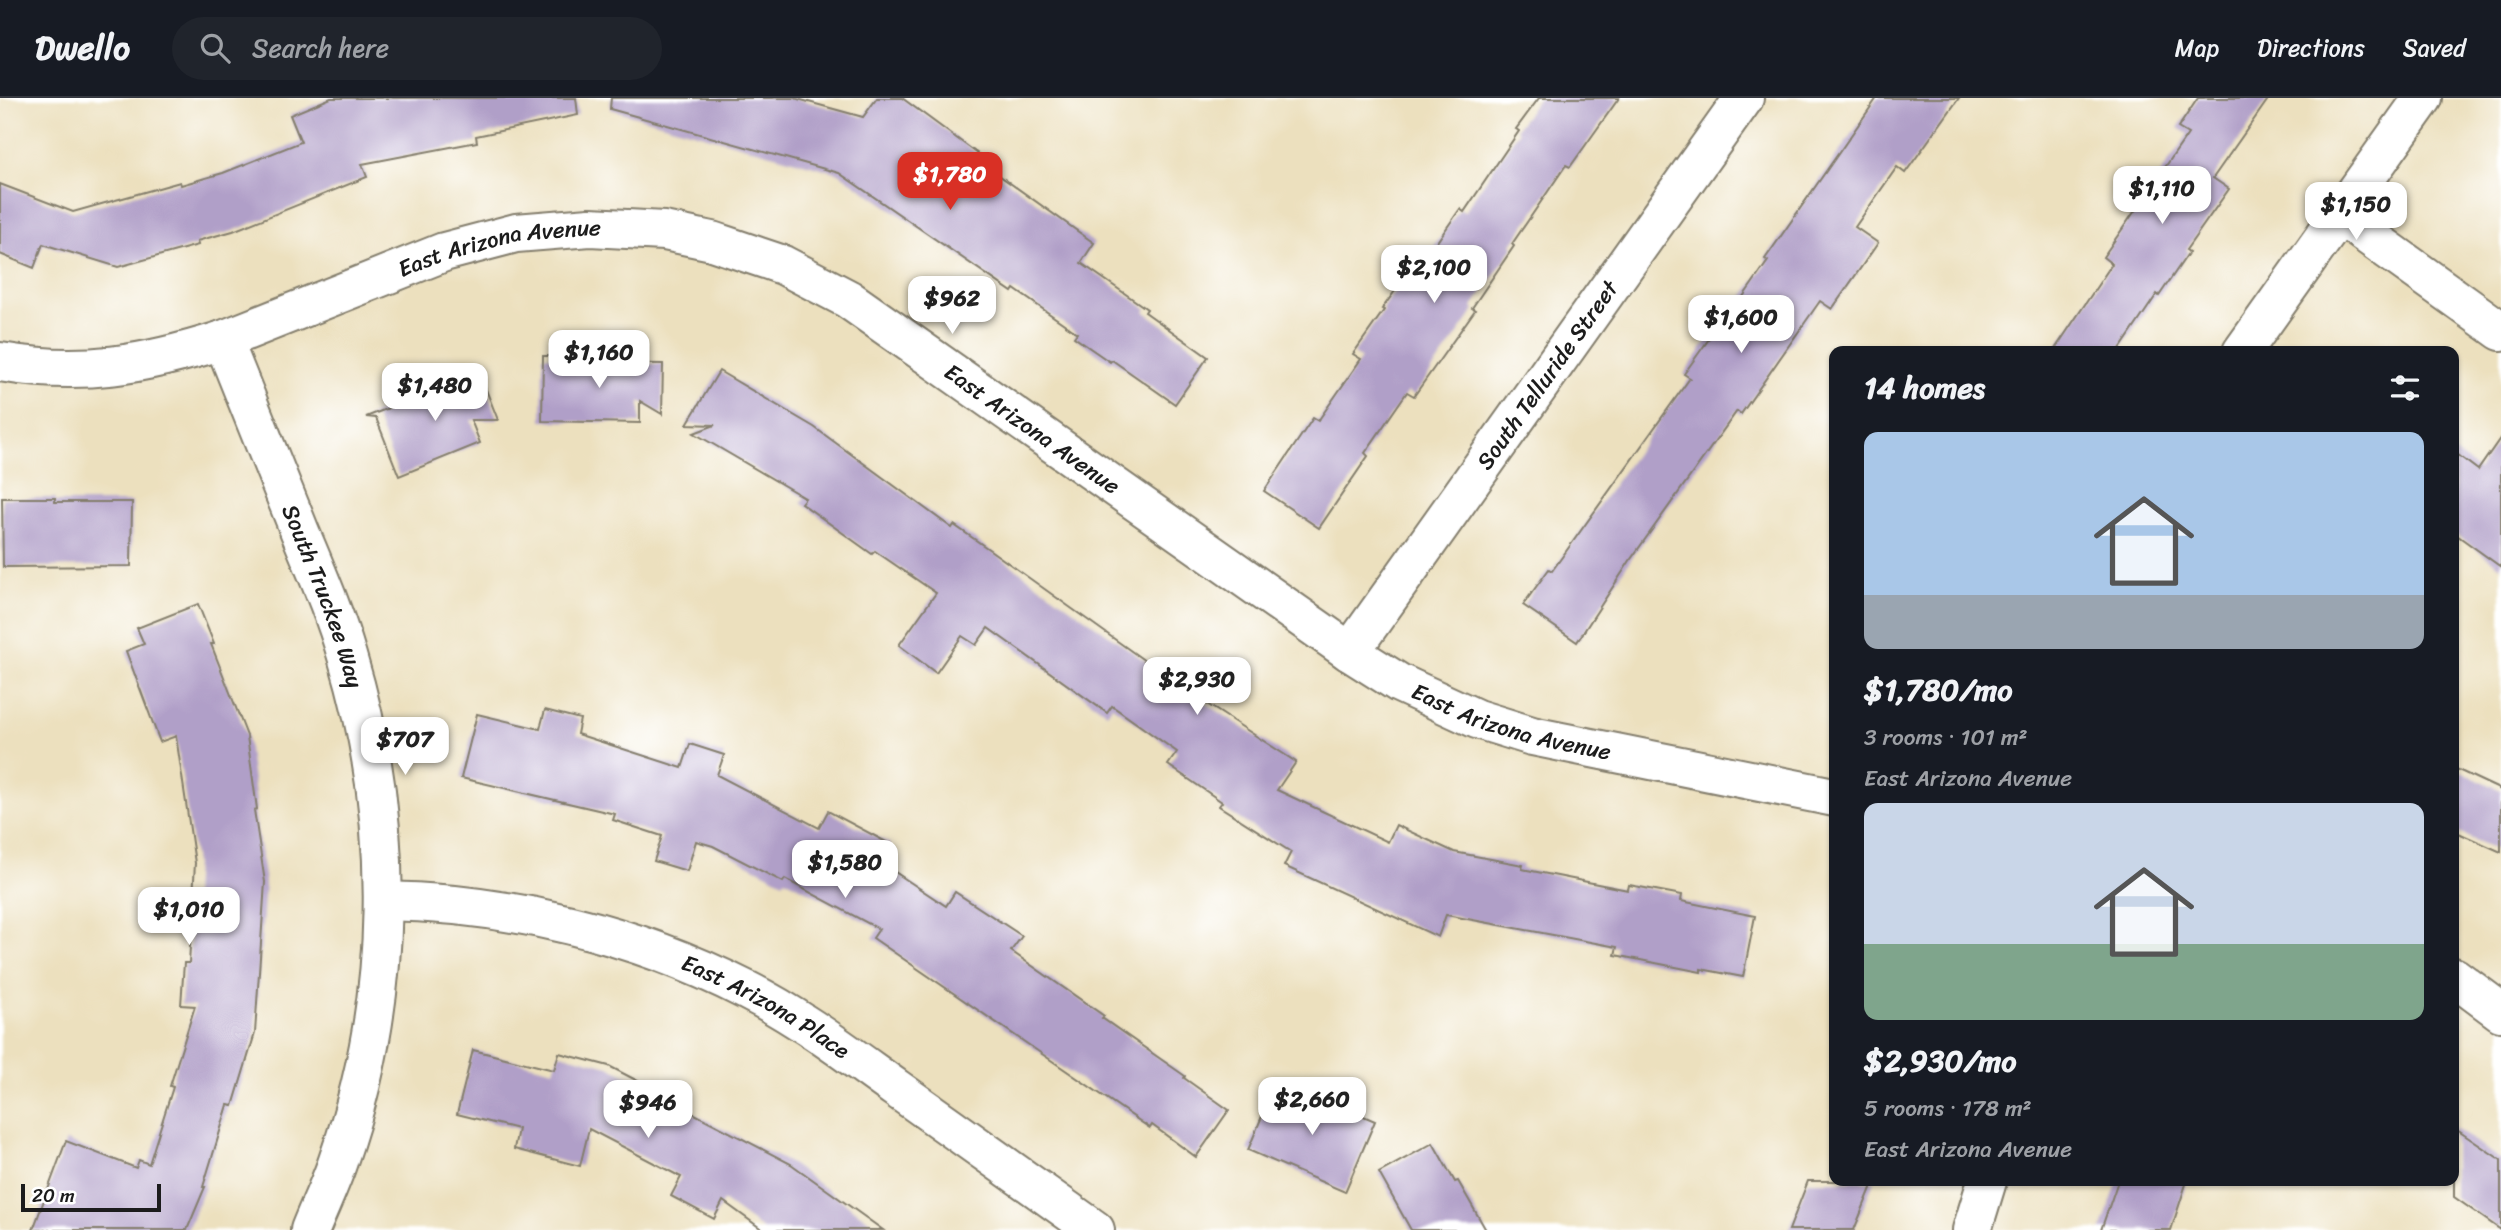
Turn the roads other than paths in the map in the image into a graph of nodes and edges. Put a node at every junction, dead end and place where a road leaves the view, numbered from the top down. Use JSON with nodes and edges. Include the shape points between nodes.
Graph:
{"nodes":[{"id":1,"x":1744,"y":98,"type":"edge"},
{"id":2,"x":2423,"y":98,"type":"edge"},
{"id":3,"x":2338,"y":214,"type":"junction"},
{"id":4,"x":2501,"y":331,"type":"edge"},
{"id":5,"x":223,"y":340,"type":"junction"},
{"id":6,"x":2246,"y":346,"type":"edge"},
{"id":7,"x":0,"y":362,"type":"edge"},
{"id":8,"x":1350,"y":652,"type":"junction"},
{"id":9,"x":1829,"y":796,"type":"edge"},
{"id":10,"x":384,"y":901,"type":"junction"},
{"id":11,"x":2459,"y":981,"type":"edge"},
{"id":12,"x":2501,"y":1012,"type":"edge"},
{"id":13,"x":1985,"y":1186,"type":"edge"},
{"id":14,"x":310,"y":1230,"type":"edge"},
{"id":15,"x":1095,"y":1230,"type":"edge"},
{"id":16,"x":1972,"y":1230,"type":"edge"}],
"edges":[{"from":1,"to":8,"type":"street","name":"South Telluride Street"},
{"from":2,"to":3,"type":"street"},
{"from":3,"to":4,"type":"street"},
{"from":3,"to":6,"type":"street"},
{"from":5,"to":7,"type":"street","name":"East Arizona Avenue","via":[[98,369],[34,368]]},
{"from":5,"to":8,"type":"street","name":"East Arizona Avenue","via":[[444,252],[516,233],[590,227],[664,231],[712,241],[783,265],[848,299]]},
{"from":5,"to":10,"type":"street","name":"South Truckee Way","via":[[347,655],[368,735],[380,817]]},
{"from":8,"to":9,"type":"street","name":"East Arizona Avenue","via":[[1399,683],[1477,719],[1532,736]]},
{"from":10,"to":14,"type":"street","name":"South Truckee Way","via":[[377,1001],[362,1082],[338,1162]]},
{"from":10,"to":15,"type":"street","name":"East Arizona Place","via":[[509,911],[591,929],[671,956],[747,990],[819,1033]]},
{"from":11,"to":12,"type":"street"},
{"from":13,"to":16,"type":"street"}]}
